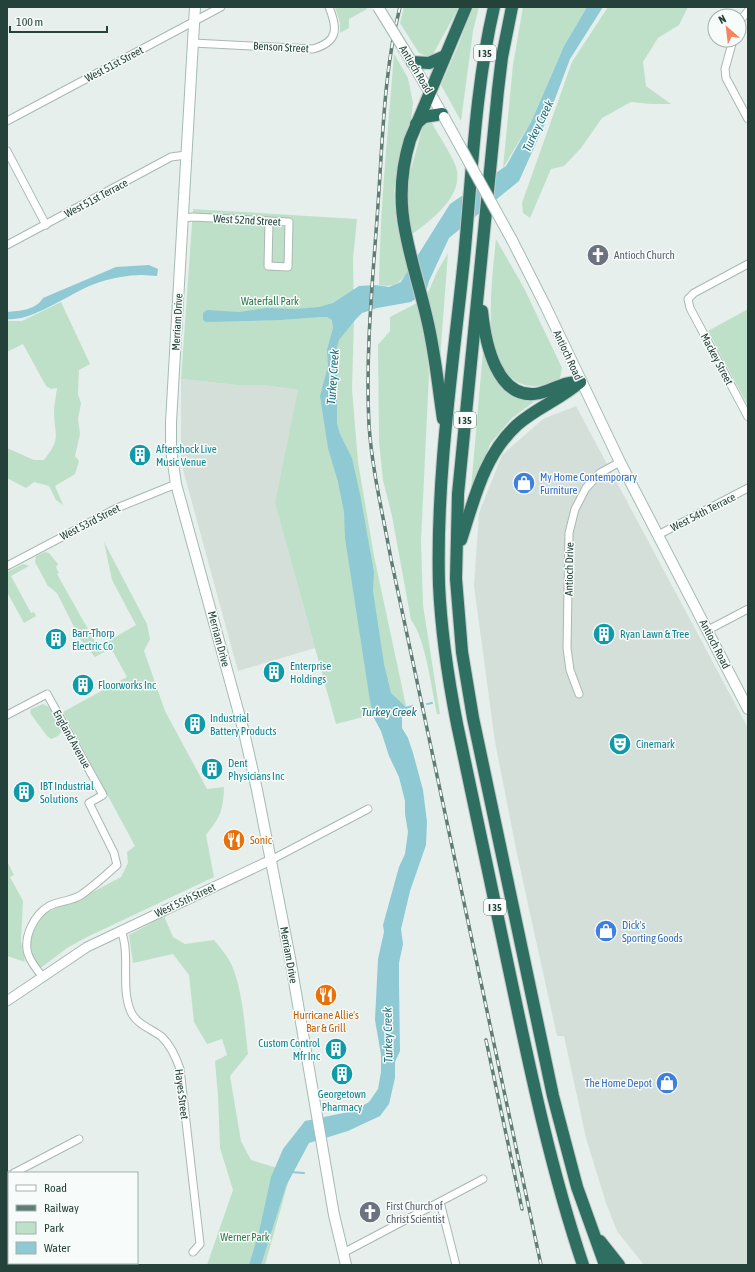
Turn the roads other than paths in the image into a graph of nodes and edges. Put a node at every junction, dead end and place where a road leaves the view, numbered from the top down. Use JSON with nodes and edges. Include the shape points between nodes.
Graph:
{"nodes":[{"id":1,"x":195,"y":7,"type":"edge"},
{"id":2,"x":221,"y":7,"type":"edge"},
{"id":3,"x":329,"y":7,"type":"edge"},
{"id":4,"x":378,"y":7,"type":"edge"},
{"id":5,"x":466,"y":7,"type":"edge"},
{"id":6,"x":494,"y":7,"type":"edge"},
{"id":7,"x":512,"y":7,"type":"edge"},
{"id":8,"x":194,"y":21,"type":"junction"},
{"id":9,"x":193,"y":43,"type":"junction"},
{"id":10,"x":731,"y":48,"type":"edge"},
{"id":11,"x":445,"y":56,"type":"junction"},
{"id":12,"x":411,"y":61,"type":"junction"},
{"id":13,"x":429,"y":91,"type":"junction"},
{"id":14,"x":443,"y":116,"type":"junction"},
{"id":15,"x":748,"y":119,"type":"edge"},
{"id":16,"x":7,"y":121,"type":"edge"},
{"id":17,"x":416,"y":124,"type":"junction"},
{"id":18,"x":7,"y":151,"type":"edge"},
{"id":19,"x":186,"y":155,"type":"junction"},
{"id":20,"x":183,"y":218,"type":"junction"},
{"id":21,"x":269,"y":221,"type":"junction"},
{"id":22,"x":46,"y":225,"type":"junction"},
{"id":23,"x":7,"y":245,"type":"edge"},
{"id":24,"x":748,"y":264,"type":"edge"},
{"id":25,"x":479,"y":288,"type":"junction"},
{"id":26,"x":580,"y":382,"type":"junction"},
{"id":27,"x":748,"y":417,"type":"edge"},
{"id":28,"x":446,"y":439,"type":"junction"},
{"id":29,"x":620,"y":462,"type":"junction"},
{"id":30,"x":176,"y":484,"type":"junction"},
{"id":31,"x":748,"y":488,"type":"edge"},
{"id":32,"x":658,"y":535,"type":"junction"},
{"id":33,"x":456,"y":554,"type":"junction"},
{"id":34,"x":7,"y":566,"type":"edge"},
{"id":35,"x":748,"y":609,"type":"edge"},
{"id":36,"x":708,"y":630,"type":"junction"},
{"id":37,"x":579,"y":694,"type":"dead end"},
{"id":38,"x":748,"y":708,"type":"edge"},
{"id":39,"x":7,"y":715,"type":"edge"},
{"id":40,"x":368,"y":808,"type":"dead end"},
{"id":41,"x":271,"y":860,"type":"junction"},
{"id":42,"x":121,"y":930,"type":"junction"},
{"id":43,"x":43,"y":977,"type":"junction"},
{"id":44,"x":7,"y":1001,"type":"edge"},
{"id":45,"x":79,"y":1139,"type":"dead end"},
{"id":46,"x":16,"y":1172,"type":"edge"},
{"id":47,"x":483,"y":1179,"type":"dead end"},
{"id":48,"x":440,"y":1202,"type":"junction"},
{"id":49,"x":593,"y":1233,"type":"junction"},
{"id":50,"x":193,"y":1252,"type":"dead end"},
{"id":51,"x":343,"y":1253,"type":"junction"},
{"id":52,"x":346,"y":1265,"type":"edge"},
{"id":53,"x":456,"y":1265,"type":"edge"},
{"id":54,"x":583,"y":1265,"type":"edge"},
{"id":55,"x":605,"y":1265,"type":"edge"},
{"id":56,"x":619,"y":1265,"type":"edge"}],
"edges":[{"from":1,"to":8,"type":"main road","name":"Merriam Drive"},
{"from":2,"to":8,"type":"street","name":"West 51st Street"},
{"from":3,"to":9,"type":"street","name":"Benson Street","via":[[335,25],[334,34],[330,42],[313,49]]},
{"from":4,"to":12,"type":"main road","name":"Antioch Road","bridge":true},
{"from":5,"to":11,"type":"highway"},
{"from":6,"to":28,"type":"highway","number":"I 35","bridge":true,"via":[[479,99]]},
{"from":7,"to":25,"type":"highway","number":"I 35","bridge":true,"via":[[502,57]]},
{"from":8,"to":9,"type":"main road","name":"Merriam Drive"},
{"from":8,"to":16,"type":"street","name":"West 51st Street"},
{"from":9,"to":19,"type":"main road","name":"Merriam Drive"},
{"from":10,"to":15,"type":"street","via":[[725,69],[726,78]]},
{"from":11,"to":12,"type":"highway","via":[[429,63]]},
{"from":11,"to":13,"type":"highway"},
{"from":12,"to":13,"type":"main road","name":"Antioch Road"},
{"from":13,"to":14,"type":"main road","name":"Antioch Road"},
{"from":13,"to":17,"type":"highway"},
{"from":14,"to":17,"type":"highway","via":[[424,117]]},
{"from":14,"to":26,"type":"main road","name":"Antioch Road","bridge":true,"via":[[512,240]]},
{"from":17,"to":28,"type":"highway","via":[[405,157],[401,206],[404,232],[431,336]]},
{"from":18,"to":22,"type":"street"},
{"from":19,"to":20,"type":"main road","name":"Merriam Drive"},
{"from":19,"to":22,"type":"street","name":"West 51st Terrace","via":[[171,157]]},
{"from":20,"to":21,"type":"street","name":"West 52nd Street"},
{"from":20,"to":30,"type":"main road","name":"Merriam Drive","via":[[171,422],[171,449]]},
{"from":21,"to":21,"type":"street","name":"West 52nd Street","via":[[289,222],[288,267],[268,266]]},
{"from":22,"to":23,"type":"street","name":"West 51st Terrace"},
{"from":24,"to":27,"type":"street","name":"Mackey Street","via":[[688,299],[690,308]]},
{"from":25,"to":26,"type":"highway","via":[[488,348],[496,368],[507,383],[522,393],[530,394],[566,382]]},
{"from":25,"to":33,"type":"highway","number":"I 35","via":[[458,494]]},
{"from":26,"to":29,"type":"main road","name":"Antioch Road"},
{"from":26,"to":33,"type":"highway","via":[[516,425],[498,447],[486,466]]},
{"from":28,"to":54,"type":"highway","number":"I 35","via":[[440,508],[439,584],[450,690],[540,1116]]},
{"from":29,"to":32,"type":"main road","name":"Antioch Road"},
{"from":29,"to":37,"type":"street","name":"Antioch Drive","via":[[600,473],[586,488],[575,509],[571,525],[566,648],[570,670]]},
{"from":30,"to":34,"type":"street","name":"West 53rd Street","via":[[117,508]]},
{"from":30,"to":41,"type":"main road","name":"Merriam Drive","via":[[244,732]]},
{"from":31,"to":32,"type":"street","name":"West 54th Terrace"},
{"from":32,"to":36,"type":"main road","name":"Antioch Road"},
{"from":33,"to":49,"type":"highway","number":"I 35","via":[[462,652],[473,718],[553,1096],[577,1187]]},
{"from":35,"to":36,"type":"street"},
{"from":36,"to":38,"type":"main road","name":"Antioch Road"},
{"from":39,"to":43,"type":"street","name":"England Avenue","via":[[47,694],[103,795],[88,803],[114,853],[117,865],[80,895],[49,906],[33,923],[26,946],[32,964]]},
{"from":40,"to":41,"type":"street","name":"West 55th Street"},
{"from":41,"to":42,"type":"street","name":"West 55th Street"},
{"from":41,"to":51,"type":"main road","name":"Merriam Drive","via":[[334,1215]]},
{"from":42,"to":43,"type":"street","name":"West 55th Street","via":[[87,947]]},
{"from":42,"to":50,"type":"street","name":"Hayes Street","via":[[125,943],[128,998],[132,1015],[139,1023],[168,1043],[180,1069],[200,1244]]},
{"from":43,"to":44,"type":"street","name":"West 55th Street"},
{"from":45,"to":46,"type":"street"},
{"from":47,"to":48,"type":"street"},
{"from":48,"to":51,"type":"street"},
{"from":48,"to":53,"type":"street"},
{"from":49,"to":55,"type":"highway","number":"I 35"},
{"from":49,"to":56,"type":"highway"},
{"from":51,"to":52,"type":"main road","name":"Merriam Drive"}]}
